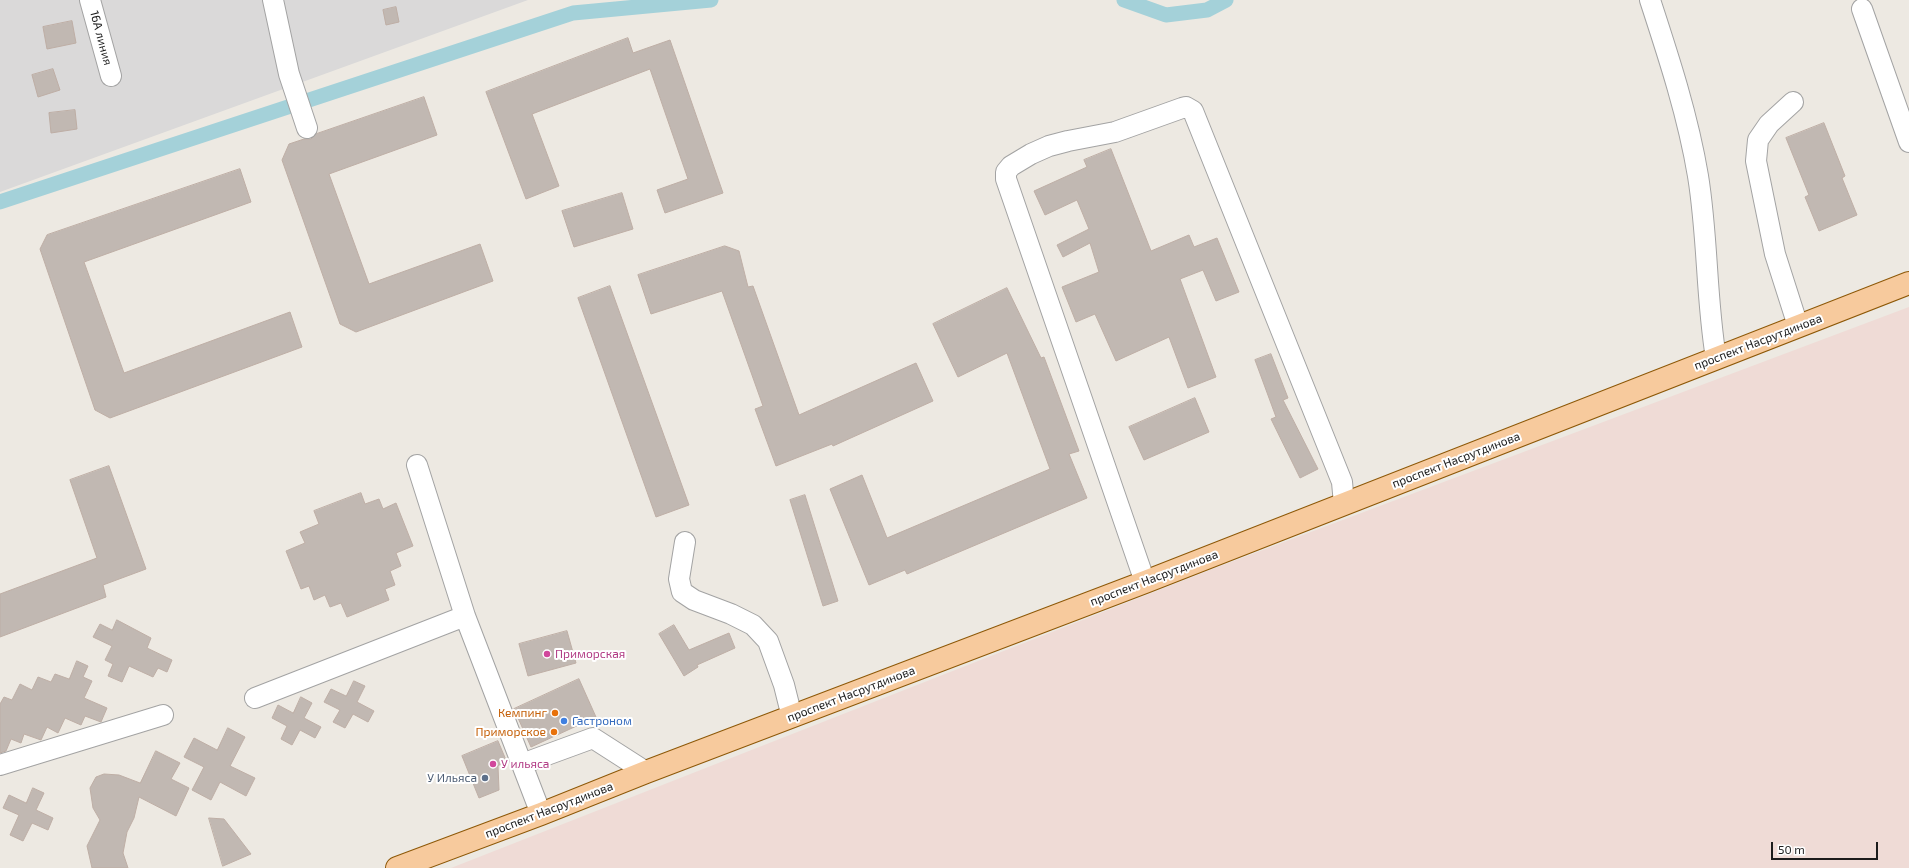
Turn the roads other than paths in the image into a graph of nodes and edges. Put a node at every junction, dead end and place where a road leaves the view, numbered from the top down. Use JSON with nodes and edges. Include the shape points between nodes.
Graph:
{"nodes":[{"id":1,"x":90,"y":0,"type":"edge"},
{"id":2,"x":274,"y":0,"type":"edge"},
{"id":3,"x":1650,"y":0,"type":"edge"},
{"id":4,"x":1862,"y":8,"type":"dead end"},
{"id":5,"x":111,"y":76,"type":"dead end"},
{"id":6,"x":1793,"y":102,"type":"dead end"},
{"id":7,"x":307,"y":128,"type":"dead end"},
{"id":8,"x":1909,"y":142,"type":"edge"},
{"id":9,"x":1909,"y":284,"type":"edge"},
{"id":10,"x":1798,"y":326,"type":"junction"},
{"id":11,"x":1716,"y":358,"type":"junction"},
{"id":12,"x":417,"y":464,"type":"dead end"},
{"id":13,"x":1344,"y":504,"type":"junction"},
{"id":14,"x":685,"y":542,"type":"dead end"},
{"id":15,"x":1145,"y":582,"type":"junction"},
{"id":16,"x":466,"y":616,"type":"junction"},
{"id":17,"x":255,"y":698,"type":"dead end"},
{"id":18,"x":163,"y":715,"type":"dead end"},
{"id":19,"x":792,"y":717,"type":"junction"},
{"id":20,"x":519,"y":756,"type":"junction"},
{"id":21,"x":0,"y":765,"type":"edge"},
{"id":22,"x":646,"y":772,"type":"junction"},
{"id":23,"x":541,"y":814,"type":"junction"},
{"id":24,"x":397,"y":868,"type":"edge"}],
"edges":[{"from":1,"to":5,"type":"street","name":"16А линия"},
{"from":2,"to":7,"type":"street","via":[[289,74]]},
{"from":3,"to":11,"type":"street","via":[[1676,81],[1698,177],[1711,331]]},
{"from":4,"to":8,"type":"street"},
{"from":6,"to":10,"type":"street","via":[[1769,124],[1758,140],[1756,161],[1775,254]]},
{"from":9,"to":10,"type":"main road","name":"проспект Насрутдинова"},
{"from":10,"to":11,"type":"main road","name":"проспект Насрутдинова"},
{"from":11,"to":13,"type":"main road","name":"проспект Насрутдинова"},
{"from":12,"to":16,"type":"street"},
{"from":13,"to":15,"type":"main road","name":"проспект Насрутдинова"},
{"from":13,"to":15,"type":"street","via":[[1342,482],[1193,110],[1182,108],[1115,132],[1049,146],[1011,166],[1006,172],[1006,179]]},
{"from":14,"to":19,"type":"street","via":[[679,579],[682,592],[694,600],[752,625],[768,641],[784,685]]},
{"from":15,"to":19,"type":"main road","name":"проспект Насрутдинова"},
{"from":16,"to":17,"type":"street"},
{"from":16,"to":20,"type":"street"},
{"from":18,"to":21,"type":"street"},
{"from":19,"to":22,"type":"main road","name":"проспект Насрутдинова"},
{"from":20,"to":22,"type":"street","via":[[593,738]]},
{"from":20,"to":23,"type":"street"},
{"from":22,"to":23,"type":"main road","name":"проспект Насрутдинова"},
{"from":23,"to":24,"type":"main road","name":"проспект Насрутдинова"}]}
